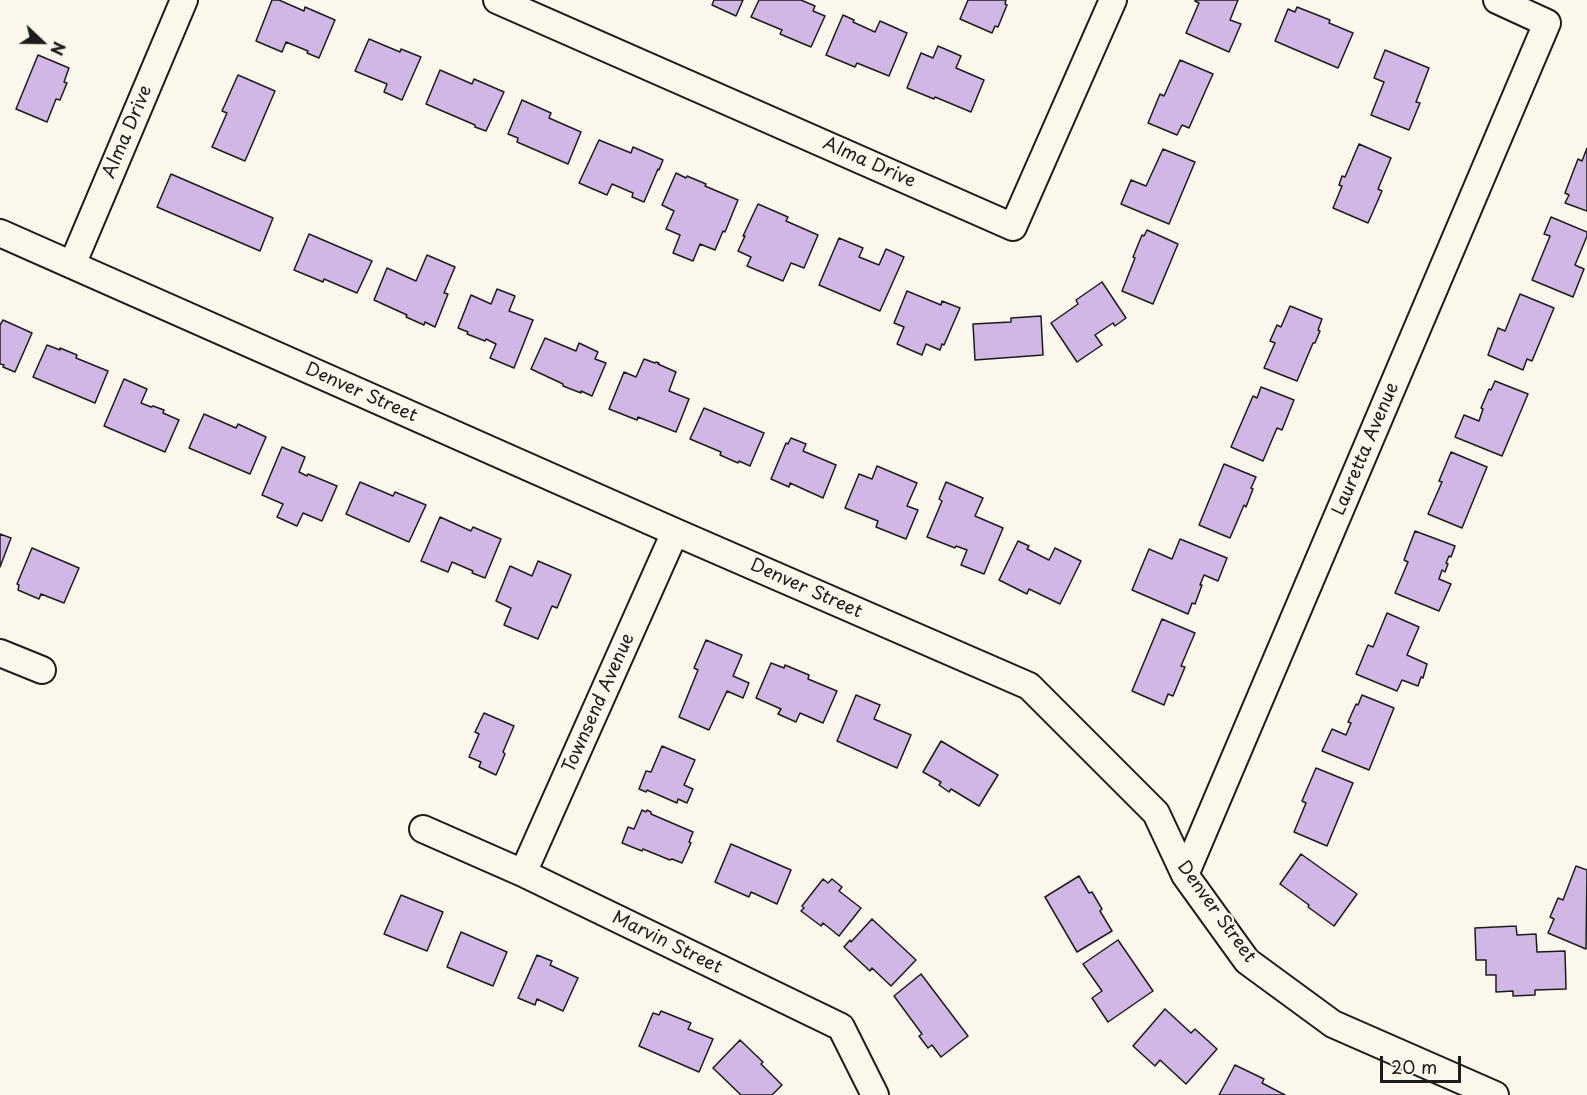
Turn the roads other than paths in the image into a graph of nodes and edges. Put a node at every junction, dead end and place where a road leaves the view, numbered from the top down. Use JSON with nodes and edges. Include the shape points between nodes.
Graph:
{"nodes":[{"id":1,"x":184,"y":0,"type":"edge"},
{"id":2,"x":497,"y":0,"type":"edge"},
{"id":3,"x":1113,"y":0,"type":"edge"},
{"id":4,"x":1497,"y":0,"type":"edge"},
{"id":5,"x":0,"y":233,"type":"edge"},
{"id":6,"x":72,"y":265,"type":"junction"},
{"id":7,"x":675,"y":532,"type":"junction"},
{"id":8,"x":0,"y":652,"type":"edge"},
{"id":9,"x":42,"y":670,"type":"dead end"},
{"id":10,"x":423,"y":829,"type":"dead end"},
{"id":11,"x":523,"y":873,"type":"junction"},
{"id":12,"x":1185,"y":875,"type":"junction"},
{"id":13,"x":875,"y":1095,"type":"edge"},
{"id":14,"x":1495,"y":1095,"type":"edge"}],
"edges":[{"from":1,"to":6,"type":"street","name":"Alma Drive"},
{"from":2,"to":3,"type":"street","name":"Alma Drive","via":[[1013,227]]},
{"from":4,"to":12,"type":"street","name":"Lauretta Avenue","via":[[1547,22]]},
{"from":5,"to":6,"type":"street","name":"Denver Street"},
{"from":6,"to":7,"type":"street","name":"Denver Street"},
{"from":7,"to":11,"type":"street","name":"Townsend Avenue"},
{"from":7,"to":12,"type":"street","name":"Denver Street","via":[[1029,686],[1156,813]]},
{"from":8,"to":9,"type":"street"},
{"from":10,"to":11,"type":"street","name":"Marvin Street"},
{"from":11,"to":13,"type":"street","name":"Marvin Street","via":[[841,1027]]},
{"from":12,"to":14,"type":"street","name":"Denver Street","via":[[1247,961],[1333,1024]]}]}
